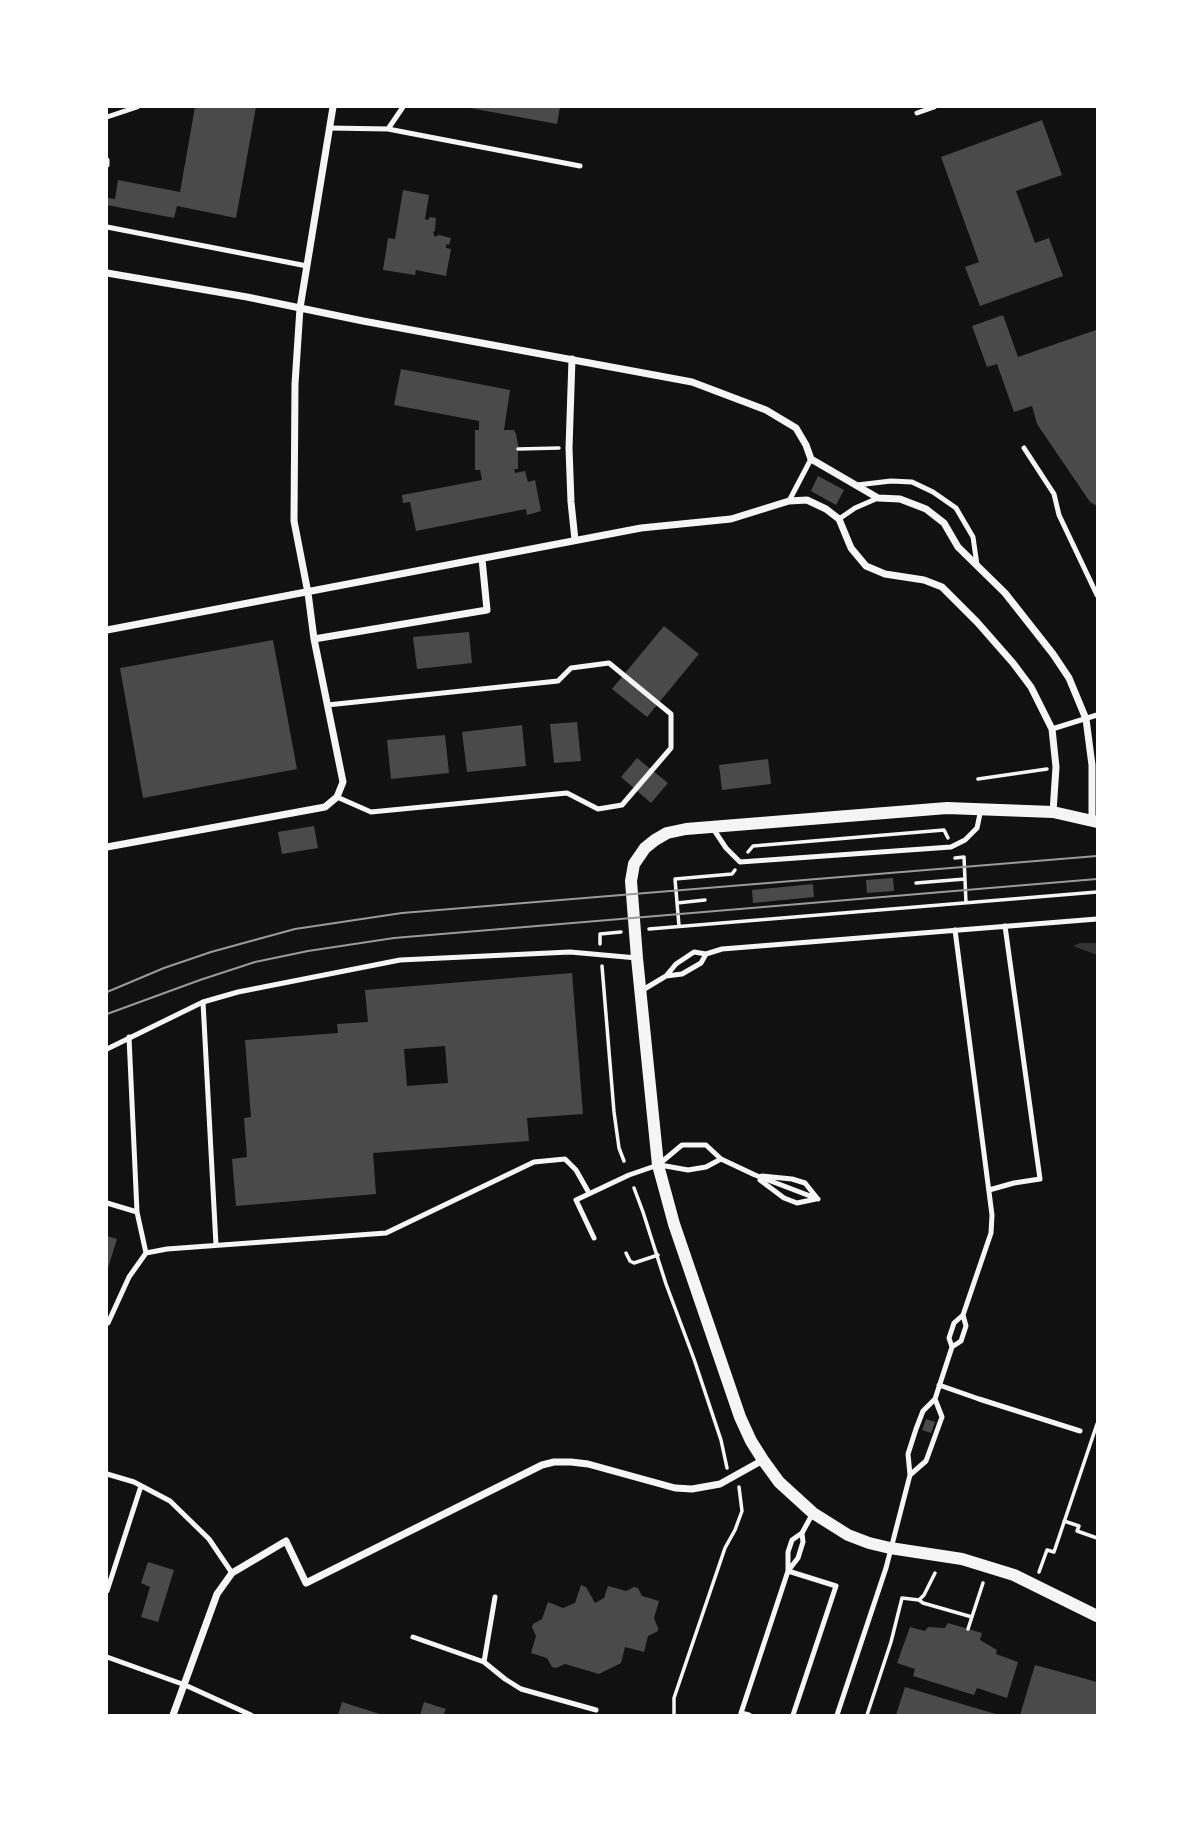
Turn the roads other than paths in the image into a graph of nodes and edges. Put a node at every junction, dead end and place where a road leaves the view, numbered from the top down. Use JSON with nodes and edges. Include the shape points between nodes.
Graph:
{"nodes":[{"id":1,"x":137,"y":107,"type":"edge"},
{"id":2,"x":332,"y":107,"type":"edge"},
{"id":3,"x":402,"y":107,"type":"edge"},
{"id":4,"x":934,"y":107,"type":"edge"},
{"id":5,"x":917,"y":113,"type":"dead end"},
{"id":6,"x":107,"y":117,"type":"edge"},
{"id":7,"x":329,"y":128,"type":"junction"},
{"id":8,"x":388,"y":129,"type":"junction"},
{"id":9,"x":580,"y":166,"type":"dead end"},
{"id":10,"x":107,"y":227,"type":"edge"},
{"id":11,"x":307,"y":266,"type":"junction"},
{"id":12,"x":107,"y":273,"type":"edge"},
{"id":13,"x":300,"y":309,"type":"junction"},
{"id":14,"x":572,"y":359,"type":"junction"},
{"id":15,"x":1024,"y":448,"type":"dead end"},
{"id":16,"x":811,"y":459,"type":"junction"},
{"id":17,"x":856,"y":485,"type":"junction"},
{"id":18,"x":878,"y":498,"type":"junction"},
{"id":19,"x":789,"y":501,"type":"junction"},
{"id":20,"x":839,"y":519,"type":"junction"},
{"id":21,"x":576,"y":540,"type":"junction"},
{"id":22,"x":482,"y":559,"type":"junction"},
{"id":23,"x":977,"y":565,"type":"junction"},
{"id":24,"x":308,"y":593,"type":"junction"},
{"id":25,"x":1097,"y":595,"type":"edge"},
{"id":26,"x":107,"y":630,"type":"edge"},
{"id":27,"x":314,"y":639,"type":"junction"},
{"id":28,"x":327,"y":705,"type":"junction"},
{"id":29,"x":1097,"y":715,"type":"edge"},
{"id":30,"x":1086,"y":719,"type":"junction"},
{"id":31,"x":1052,"y":729,"type":"junction"},
{"id":32,"x":337,"y":797,"type":"junction"},
{"id":33,"x":981,"y":808,"type":"junction"},
{"id":34,"x":1053,"y":812,"type":"junction"},
{"id":35,"x":1095,"y":822,"type":"edge"},
{"id":36,"x":712,"y":827,"type":"junction"},
{"id":37,"x":107,"y":847,"type":"edge"},
{"id":38,"x":1097,"y":919,"type":"edge"},
{"id":39,"x":1005,"y":926,"type":"junction"},
{"id":40,"x":955,"y":930,"type":"junction"},
{"id":41,"x":706,"y":954,"type":"junction"},
{"id":42,"x":637,"y":958,"type":"junction"},
{"id":43,"x":666,"y":976,"type":"junction"},
{"id":44,"x":640,"y":991,"type":"junction"},
{"id":45,"x":203,"y":1002,"type":"junction"},
{"id":46,"x":129,"y":1037,"type":"junction"},
{"id":47,"x":107,"y":1049,"type":"edge"},
{"id":48,"x":721,"y":1159,"type":"junction"},
{"id":49,"x":658,"y":1165,"type":"junction"},
{"id":50,"x":755,"y":1175,"type":"junction"},
{"id":51,"x":989,"y":1191,"type":"junction"},
{"id":52,"x":589,"y":1193,"type":"junction"},
{"id":53,"x":818,"y":1199,"type":"junction"},
{"id":54,"x":107,"y":1203,"type":"edge"},
{"id":55,"x":137,"y":1212,"type":"junction"},
{"id":56,"x":594,"y":1238,"type":"dead end"},
{"id":57,"x":216,"y":1245,"type":"junction"},
{"id":58,"x":146,"y":1253,"type":"junction"},
{"id":59,"x":963,"y":1315,"type":"junction"},
{"id":60,"x":108,"y":1323,"type":"edge"},
{"id":61,"x":952,"y":1347,"type":"junction"},
{"id":62,"x":939,"y":1385,"type":"junction"},
{"id":63,"x":935,"y":1399,"type":"junction"},
{"id":64,"x":1080,"y":1431,"type":"dead end"},
{"id":65,"x":762,"y":1460,"type":"junction"},
{"id":66,"x":107,"y":1474,"type":"edge"},
{"id":67,"x":910,"y":1475,"type":"junction"},
{"id":68,"x":141,"y":1486,"type":"junction"},
{"id":69,"x":813,"y":1513,"type":"junction"},
{"id":70,"x":802,"y":1533,"type":"junction"},
{"id":71,"x":890,"y":1548,"type":"junction"},
{"id":72,"x":788,"y":1571,"type":"junction"},
{"id":73,"x":232,"y":1573,"type":"junction"},
{"id":74,"x":107,"y":1591,"type":"edge"},
{"id":75,"x":495,"y":1597,"type":"dead end"},
{"id":76,"x":1097,"y":1616,"type":"edge"},
{"id":77,"x":413,"y":1637,"type":"dead end"},
{"id":78,"x":107,"y":1657,"type":"edge"},
{"id":79,"x":484,"y":1662,"type":"junction"},
{"id":80,"x":185,"y":1685,"type":"junction"},
{"id":81,"x":596,"y":1710,"type":"dead end"},
{"id":82,"x":173,"y":1715,"type":"edge"},
{"id":83,"x":251,"y":1715,"type":"edge"},
{"id":84,"x":748,"y":1715,"type":"edge"},
{"id":85,"x":793,"y":1715,"type":"edge"},
{"id":86,"x":837,"y":1715,"type":"edge"}],
"edges":[{"from":1,"to":6,"type":"lane"},
{"from":2,"to":7,"type":"street"},
{"from":3,"to":8,"type":"lane"},
{"from":4,"to":5,"type":"lane"},
{"from":7,"to":8,"type":"lane"},
{"from":7,"to":11,"type":"street"},
{"from":8,"to":9,"type":"lane"},
{"from":10,"to":11,"type":"lane"},
{"from":11,"to":13,"type":"street"},
{"from":12,"to":13,"type":"street"},
{"from":13,"to":14,"type":"street"},
{"from":13,"to":24,"type":"street","via":[[294,521]]},
{"from":14,"to":16,"type":"street","via":[[692,382],[766,410],[796,428]]},
{"from":14,"to":21,"type":"street","via":[[569,448]]},
{"from":15,"to":25,"type":"lane","via":[[1054,494],[1059,515]]},
{"from":16,"to":17,"type":"street"},
{"from":16,"to":19,"type":"lane"},
{"from":17,"to":18,"type":"street"},
{"from":17,"to":23,"type":"lane","via":[[912,482],[933,492],[956,508],[973,537]]},
{"from":18,"to":20,"type":"lane"},
{"from":18,"to":23,"type":"street","via":[[900,499],[926,509],[944,523],[958,547]]},
{"from":19,"to":20,"type":"street","via":[[807,500]]},
{"from":19,"to":21,"type":"street","via":[[732,519]]},
{"from":20,"to":31,"type":"street","via":[[851,548],[866,566],[924,580],[942,587],[957,601],[1031,687]]},
{"from":21,"to":22,"type":"street"},
{"from":22,"to":24,"type":"street"},
{"from":22,"to":27,"type":"street","via":[[487,610]]},
{"from":23,"to":30,"type":"street","via":[[1053,654]]},
{"from":24,"to":26,"type":"street"},
{"from":24,"to":27,"type":"street"},
{"from":27,"to":28,"type":"street"},
{"from":28,"to":32,"type":"street","via":[[343,782]]},
{"from":28,"to":32,"type":"lane","via":[[558,681],[570,668],[609,663],[671,714],[671,748],[622,805],[598,808],[567,793],[371,812]]},
{"from":29,"to":30,"type":"lane"},
{"from":30,"to":31,"type":"lane"},
{"from":30,"to":35,"type":"street"},
{"from":31,"to":34,"type":"street","via":[[1056,767]]},
{"from":32,"to":37,"type":"street","via":[[325,807]]},
{"from":33,"to":34,"type":"street"},
{"from":33,"to":36,"type":"street"},
{"from":33,"to":36,"type":"lane","via":[[977,828],[951,846],[740,862]]},
{"from":34,"to":35,"type":"street"},
{"from":36,"to":42,"type":"street","via":[[667,833],[645,848],[634,864],[631,881]]},
{"from":38,"to":39,"type":"lane"},
{"from":39,"to":40,"type":"lane"},
{"from":39,"to":51,"type":"lane","via":[[1040,1179]]},
{"from":40,"to":41,"type":"lane"},
{"from":40,"to":51,"type":"lane"},
{"from":41,"to":43,"type":"lane","via":[[682,974]]},
{"from":41,"to":43,"type":"lane","via":[[694,953]]},
{"from":42,"to":44,"type":"street"},
{"from":42,"to":45,"type":"lane","via":[[570,952],[400,960]]},
{"from":43,"to":44,"type":"lane"},
{"from":44,"to":49,"type":"street"},
{"from":45,"to":46,"type":"lane"},
{"from":45,"to":57,"type":"lane"},
{"from":46,"to":47,"type":"lane"},
{"from":46,"to":55,"type":"lane"},
{"from":48,"to":49,"type":"lane","via":[[688,1170]]},
{"from":48,"to":49,"type":"lane","via":[[706,1145],[681,1146]]},
{"from":48,"to":50,"type":"lane"},
{"from":49,"to":52,"type":"lane"},
{"from":49,"to":65,"type":"street","via":[[740,1417]]},
{"from":50,"to":53,"type":"lane"},
{"from":50,"to":53,"type":"lane","via":[[805,1183]]},
{"from":50,"to":53,"type":"lane","via":[[797,1203]]},
{"from":51,"to":59,"type":"lane","via":[[991,1233]]},
{"from":52,"to":56,"type":"lane","via":[[576,1200]]},
{"from":52,"to":57,"type":"lane","via":[[565,1159],[534,1161],[386,1233]]},
{"from":54,"to":55,"type":"lane"},
{"from":55,"to":58,"type":"lane"},
{"from":57,"to":58,"type":"lane"},
{"from":58,"to":60,"type":"lane"},
{"from":59,"to":61,"type":"lane","via":[[954,1323],[949,1338]]},
{"from":59,"to":61,"type":"lane","via":[[966,1326],[961,1341]]},
{"from":61,"to":62,"type":"lane"},
{"from":62,"to":63,"type":"lane"},
{"from":62,"to":64,"type":"lane"},
{"from":63,"to":67,"type":"lane","via":[[923,1411],[916,1429],[908,1454]]},
{"from":63,"to":67,"type":"lane","via":[[942,1417],[926,1461]]},
{"from":65,"to":69,"type":"street"},
{"from":65,"to":73,"type":"street","via":[[720,1483],[691,1489],[588,1464],[554,1462],[306,1583],[286,1541]]},
{"from":66,"to":68,"type":"lane"},
{"from":67,"to":71,"type":"lane"},
{"from":68,"to":73,"type":"lane","via":[[170,1501],[209,1539]]},
{"from":68,"to":74,"type":"lane"},
{"from":69,"to":70,"type":"lane"},
{"from":69,"to":71,"type":"street","via":[[848,1535]]},
{"from":70,"to":72,"type":"lane","via":[[798,1558]]},
{"from":70,"to":72,"type":"lane","via":[[792,1541]]},
{"from":71,"to":76,"type":"street","via":[[962,1559],[1014,1575]]},
{"from":71,"to":86,"type":"lane"},
{"from":72,"to":84,"type":"lane","via":[[741,1713]]},
{"from":72,"to":85,"type":"lane","via":[[836,1586]]},
{"from":73,"to":80,"type":"street","via":[[217,1594]]},
{"from":75,"to":79,"type":"lane"},
{"from":77,"to":79,"type":"lane"},
{"from":78,"to":80,"type":"lane"},
{"from":79,"to":81,"type":"lane","via":[[522,1689]]},
{"from":80,"to":82,"type":"street"},
{"from":80,"to":83,"type":"lane"}]}
